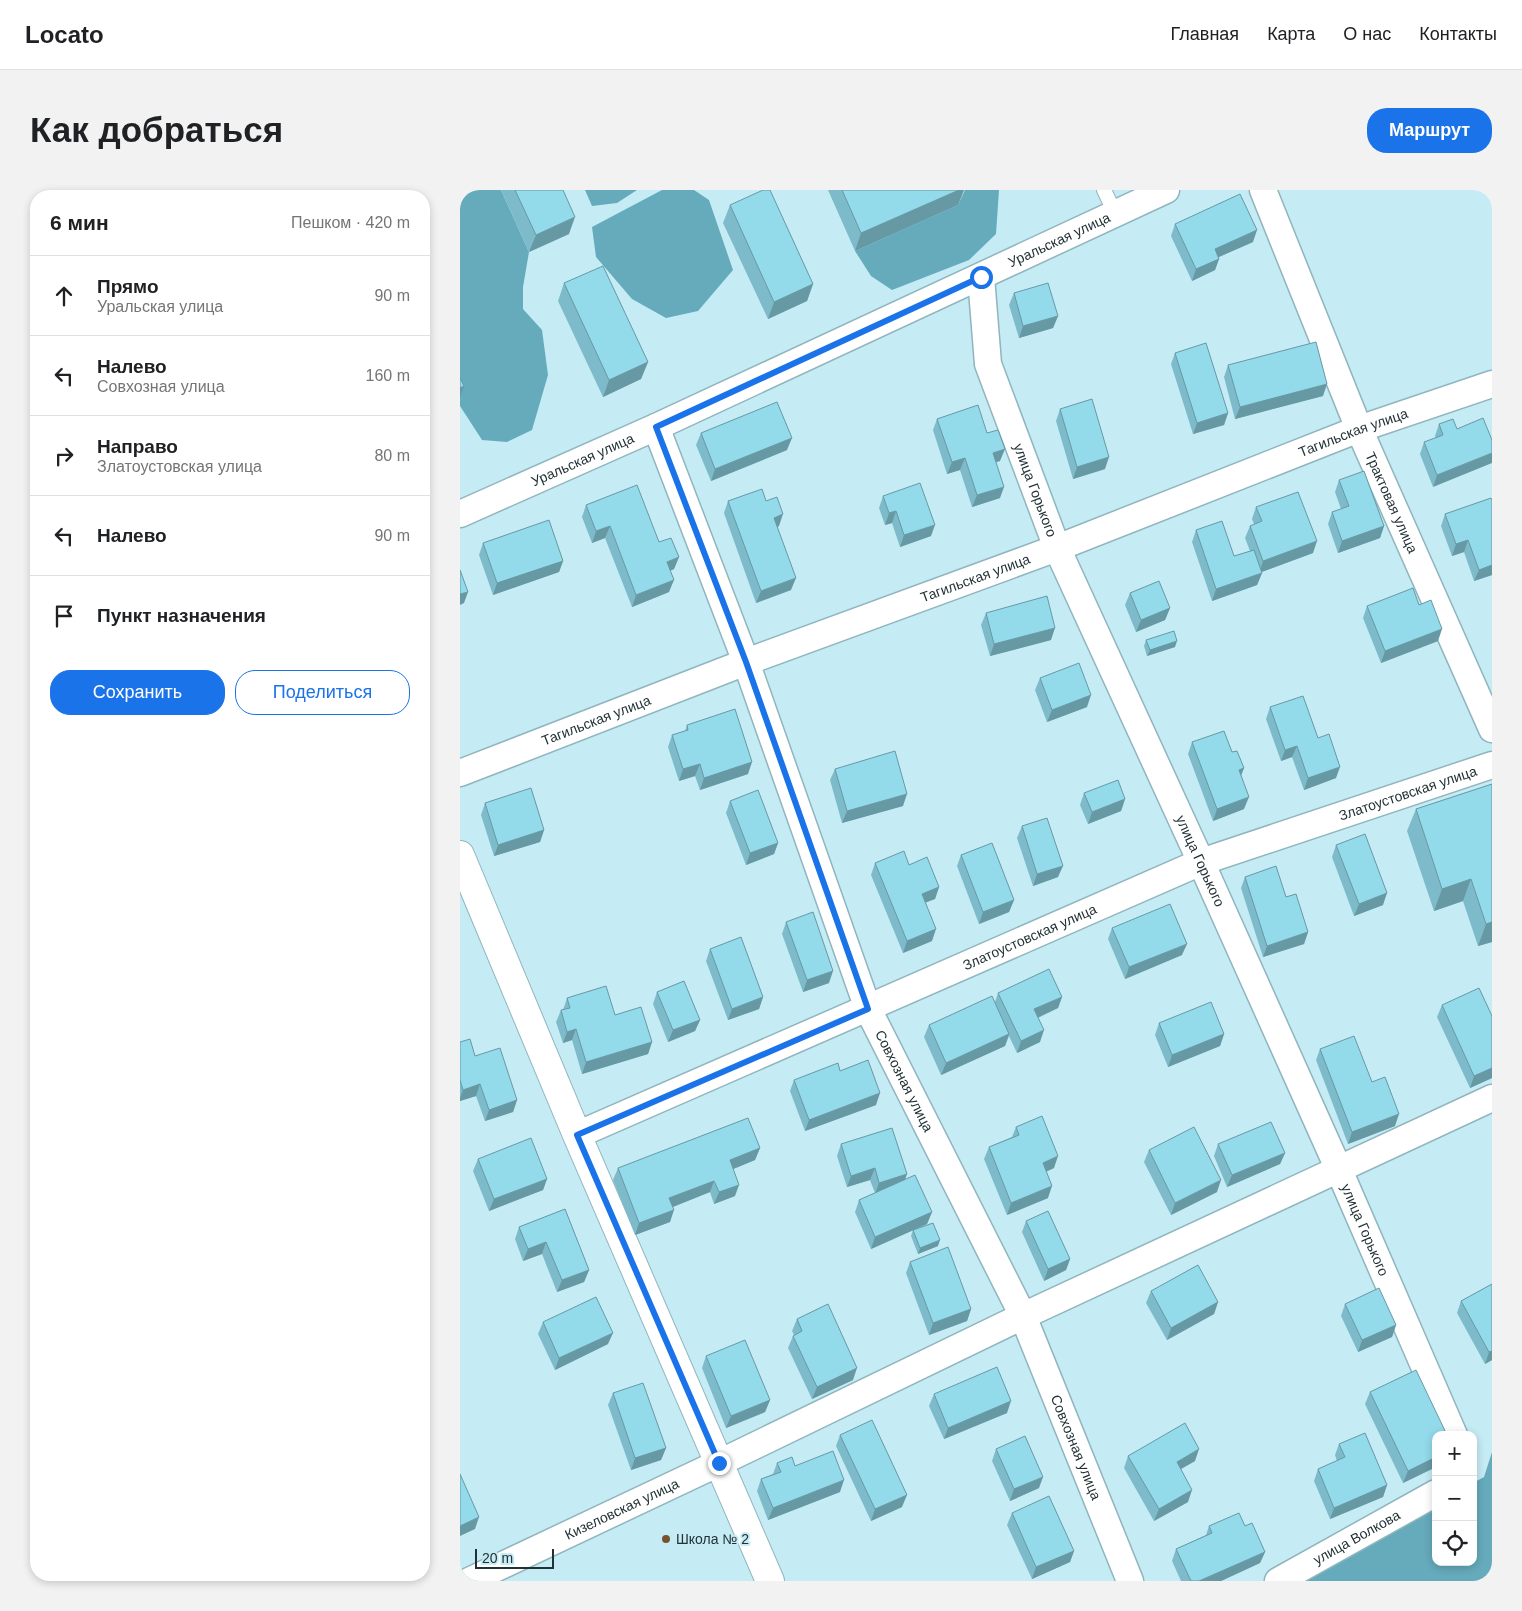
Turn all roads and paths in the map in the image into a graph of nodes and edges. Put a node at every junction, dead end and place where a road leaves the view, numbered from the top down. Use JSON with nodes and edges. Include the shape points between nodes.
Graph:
{"nodes":[{"id":1,"x":1166,"y":190,"type":"edge"},
{"id":2,"x":1263,"y":190,"type":"edge"},
{"id":3,"x":1109,"y":201,"type":"edge"},
{"id":4,"x":981,"y":277,"type":"junction"},
{"id":5,"x":1492,"y":384,"type":"edge"},
{"id":6,"x":656,"y":427,"type":"junction"},
{"id":7,"x":1359,"y":429,"type":"junction"},
{"id":8,"x":460,"y":514,"type":"edge"},
{"id":9,"x":1058,"y":548,"type":"junction"},
{"id":10,"x":746,"y":662,"type":"junction"},
{"id":11,"x":1492,"y":728,"type":"edge"},
{"id":12,"x":1492,"y":765,"type":"edge"},
{"id":13,"x":460,"y":774,"type":"edge"},
{"id":14,"x":460,"y":855,"type":"edge"},
{"id":15,"x":1201,"y":862,"type":"junction"},
{"id":16,"x":868,"y":1009,"type":"junction"},
{"id":17,"x":1492,"y":1098,"type":"edge"},
{"id":18,"x":577,"y":1135,"type":"junction"},
{"id":19,"x":1339,"y":1170,"type":"junction"},
{"id":20,"x":1023,"y":1316,"type":"junction"},
{"id":21,"x":1452,"y":1431,"type":"edge"},
{"id":22,"x":719,"y":1463,"type":"junction"},
{"id":23,"x":1432,"y":1495,"type":"edge"},
{"id":24,"x":469,"y":1581,"type":"edge"},
{"id":25,"x":770,"y":1581,"type":"edge"},
{"id":26,"x":1130,"y":1581,"type":"edge"},
{"id":27,"x":1278,"y":1581,"type":"edge"}],
"edges":[{"from":1,"to":3,"type":"street","name":"Уральская улица"},
{"from":2,"to":7,"type":"street","name":"Трактовая улица"},
{"from":3,"to":4,"type":"street","name":"Уральская улица"},
{"from":4,"to":6,"type":"street","name":"Уральская улица"},
{"from":4,"to":9,"type":"street","name":"улица Горького","via":[[988,364]]},
{"from":5,"to":7,"type":"street","name":"Тагильская улица"},
{"from":6,"to":8,"type":"street","name":"Уральская улица"},
{"from":6,"to":10,"type":"street","name":"Совхозная улица"},
{"from":7,"to":9,"type":"street","name":"Тагильская улица"},
{"from":7,"to":11,"type":"street","name":"Трактовая улица"},
{"from":9,"to":10,"type":"street","name":"Тагильская улица"},
{"from":9,"to":15,"type":"street","name":"улица Горького"},
{"from":10,"to":13,"type":"street","name":"Тагильская улица"},
{"from":10,"to":16,"type":"street","name":"Совхозная улица"},
{"from":12,"to":15,"type":"street","name":"Златоустовская улица"},
{"from":14,"to":18,"type":"street"},
{"from":15,"to":16,"type":"street","name":"Златоустовская улица"},
{"from":15,"to":19,"type":"street","name":"улица Горького"},
{"from":16,"to":18,"type":"street","name":"Златоустовская улица"},
{"from":16,"to":20,"type":"street","name":"Совхозная улица"},
{"from":17,"to":19,"type":"street","name":"Кизеловская улица"},
{"from":18,"to":22,"type":"street"},
{"from":19,"to":20,"type":"street","name":"Кизеловская улица"},
{"from":19,"to":21,"type":"street","name":"улица Горького"},
{"from":20,"to":22,"type":"street","name":"Кизеловская улица"},
{"from":20,"to":26,"type":"street","name":"Совхозная улица"},
{"from":22,"to":24,"type":"street","name":"Кизеловская улица"},
{"from":22,"to":25,"type":"street"},
{"from":23,"to":27,"type":"street","name":"улица Волкова"}]}
